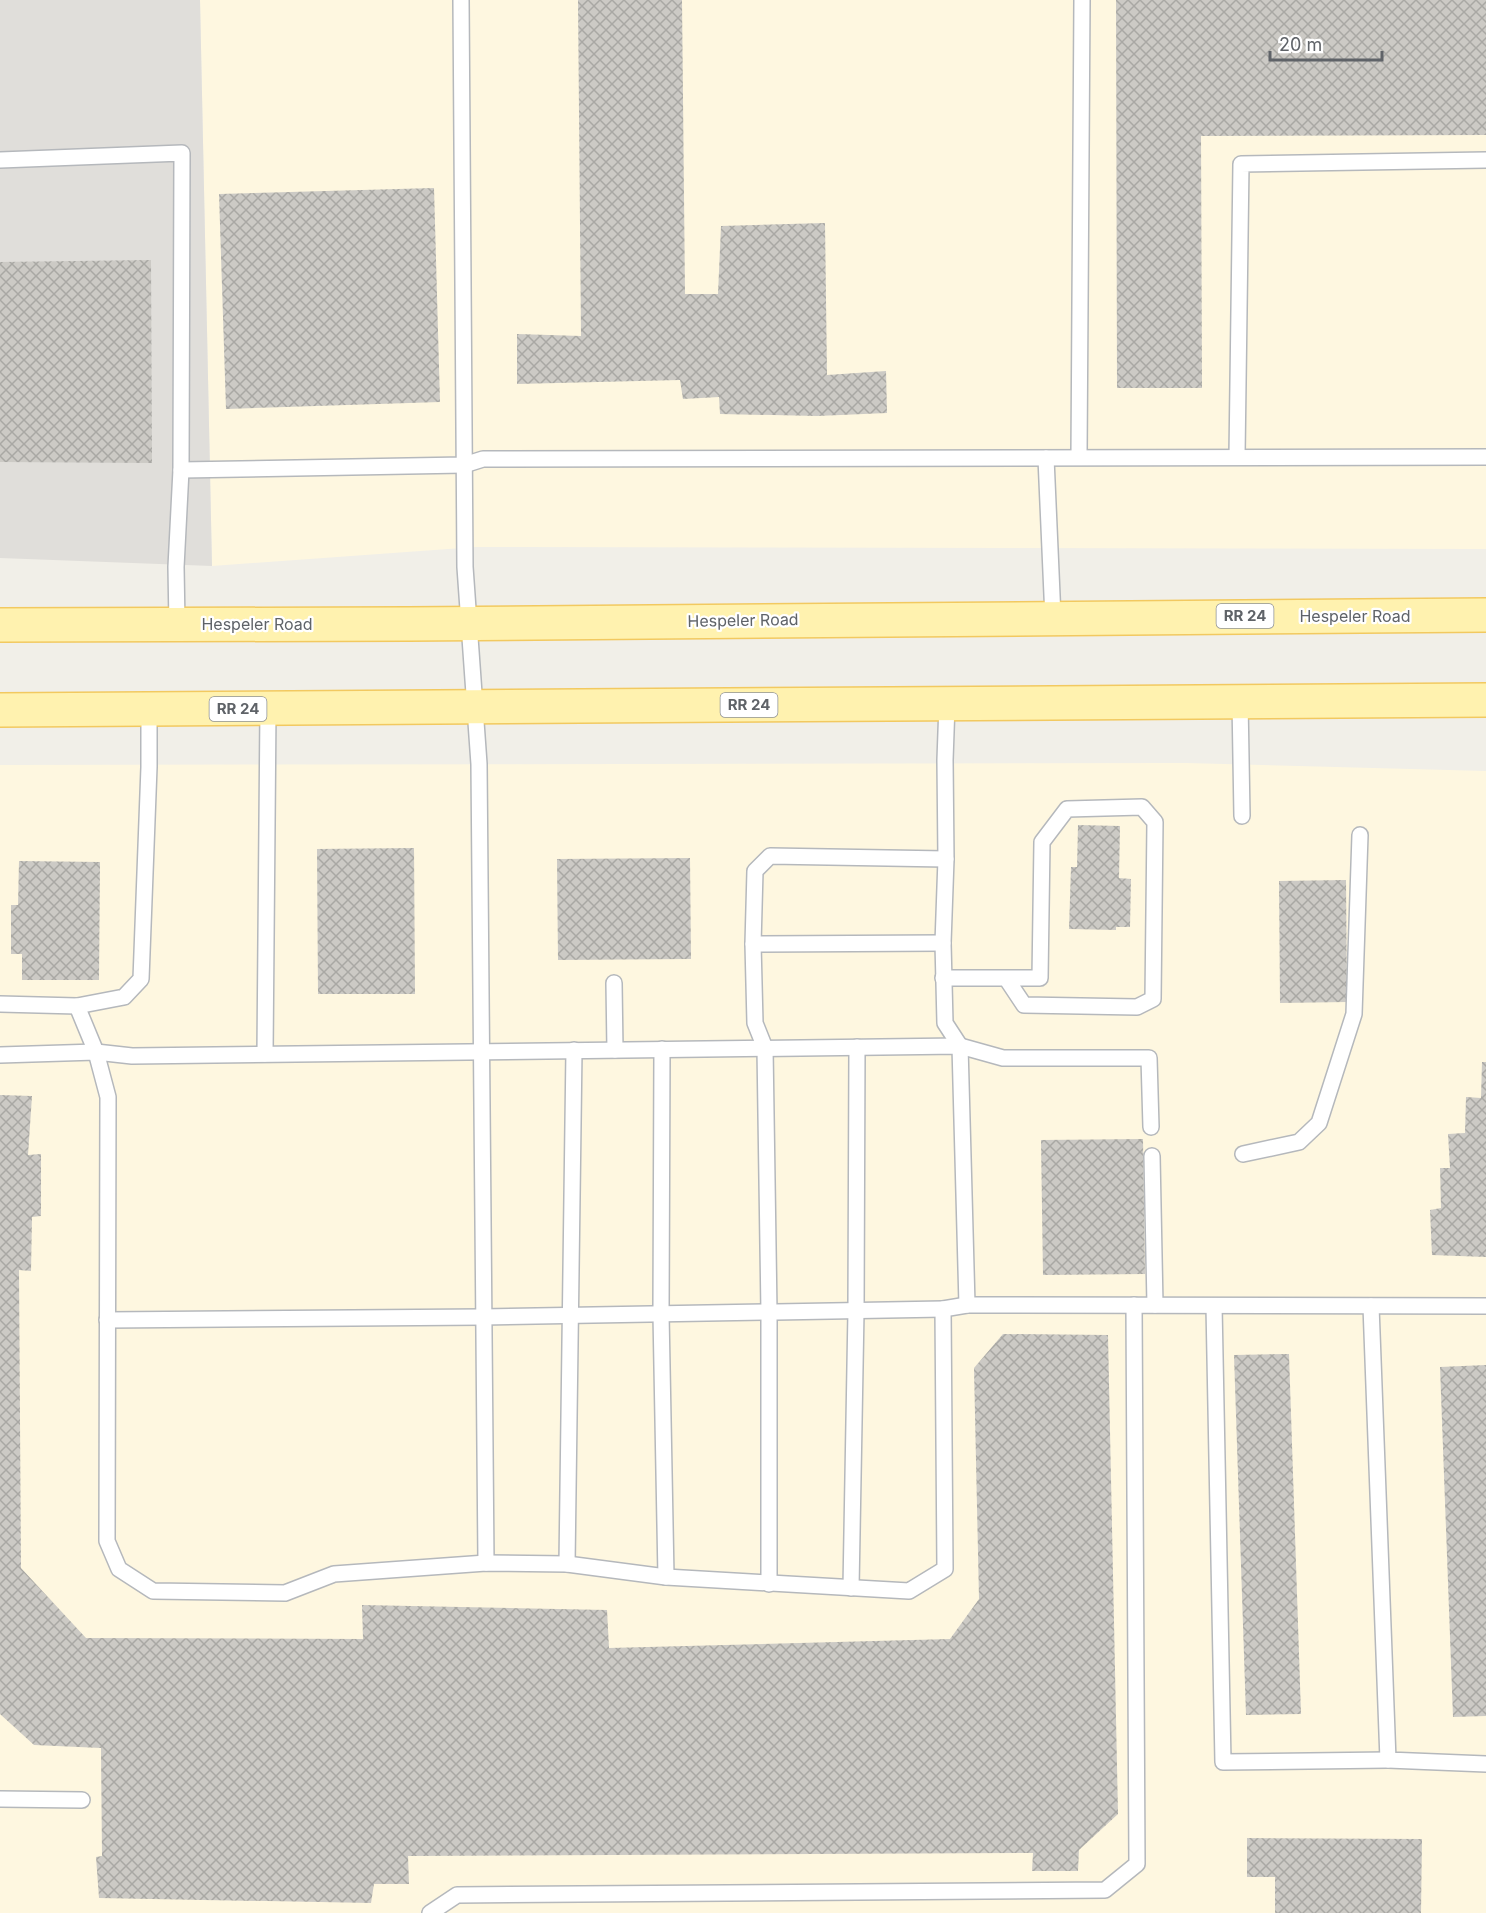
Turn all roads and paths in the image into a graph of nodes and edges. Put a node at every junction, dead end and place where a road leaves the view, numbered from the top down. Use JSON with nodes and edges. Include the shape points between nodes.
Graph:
{"nodes":[{"id":1,"x":461,"y":0,"type":"edge"},
{"id":2,"x":1082,"y":0,"type":"edge"},
{"id":3,"x":0,"y":160,"type":"edge"},
{"id":4,"x":1486,"y":160,"type":"edge"},
{"id":5,"x":1079,"y":456,"type":"junction"},
{"id":6,"x":1237,"y":456,"type":"junction"},
{"id":7,"x":1486,"y":457,"type":"edge"},
{"id":8,"x":1046,"y":459,"type":"junction"},
{"id":9,"x":464,"y":465,"type":"junction"},
{"id":10,"x":181,"y":470,"type":"junction"},
{"id":11,"x":1486,"y":615,"type":"edge"},
{"id":12,"x":1053,"y":618,"type":"junction"},
{"id":13,"x":469,"y":623,"type":"junction"},
{"id":14,"x":177,"y":624,"type":"junction"},
{"id":15,"x":0,"y":625,"type":"edge"},
{"id":16,"x":1486,"y":700,"type":"edge"},
{"id":17,"x":1240,"y":701,"type":"junction"},
{"id":18,"x":947,"y":704,"type":"junction"},
{"id":19,"x":475,"y":707,"type":"junction"},
{"id":20,"x":268,"y":708,"type":"junction"},
{"id":21,"x":149,"y":709,"type":"junction"},
{"id":22,"x":0,"y":710,"type":"edge"},
{"id":23,"x":1242,"y":816,"type":"dead end"},
{"id":24,"x":1360,"y":834,"type":"dead end"},
{"id":25,"x":946,"y":858,"type":"junction"},
{"id":26,"x":943,"y":943,"type":"junction"},
{"id":27,"x":753,"y":944,"type":"junction"},
{"id":28,"x":943,"y":978,"type":"junction"},
{"id":29,"x":1006,"y":978,"type":"junction"},
{"id":30,"x":614,"y":983,"type":"dead end"},
{"id":31,"x":0,"y":1004,"type":"edge"},
{"id":32,"x":77,"y":1006,"type":"junction"},
{"id":33,"x":960,"y":1046,"type":"junction"},
{"id":34,"x":857,"y":1047,"type":"junction"},
{"id":35,"x":765,"y":1048,"type":"junction"},
{"id":36,"x":662,"y":1049,"type":"junction"},
{"id":37,"x":574,"y":1050,"type":"junction"},
{"id":38,"x":615,"y":1050,"type":"junction"},
{"id":39,"x":482,"y":1051,"type":"junction"},
{"id":40,"x":96,"y":1052,"type":"junction"},
{"id":41,"x":265,"y":1054,"type":"junction"},
{"id":42,"x":0,"y":1055,"type":"edge"},
{"id":43,"x":1151,"y":1127,"type":"dead end"},
{"id":44,"x":1243,"y":1154,"type":"dead end"},
{"id":45,"x":1152,"y":1156,"type":"dead end"},
{"id":46,"x":967,"y":1305,"type":"junction"},
{"id":47,"x":1134,"y":1305,"type":"junction"},
{"id":48,"x":1155,"y":1305,"type":"junction"},
{"id":49,"x":1214,"y":1306,"type":"junction"},
{"id":50,"x":1371,"y":1306,"type":"junction"},
{"id":51,"x":1486,"y":1306,"type":"edge"},
{"id":52,"x":943,"y":1309,"type":"junction"},
{"id":53,"x":856,"y":1311,"type":"junction"},
{"id":54,"x":769,"y":1312,"type":"junction"},
{"id":55,"x":662,"y":1314,"type":"junction"},
{"id":56,"x":570,"y":1315,"type":"junction"},
{"id":57,"x":483,"y":1317,"type":"junction"},
{"id":58,"x":107,"y":1320,"type":"junction"},
{"id":59,"x":486,"y":1563,"type":"junction"},
{"id":60,"x":567,"y":1564,"type":"junction"},
{"id":61,"x":666,"y":1577,"type":"junction"},
{"id":62,"x":769,"y":1584,"type":"junction"},
{"id":63,"x":851,"y":1588,"type":"junction"},
{"id":64,"x":1388,"y":1760,"type":"junction"},
{"id":65,"x":1486,"y":1764,"type":"edge"},
{"id":66,"x":0,"y":1799,"type":"edge"},
{"id":67,"x":82,"y":1800,"type":"dead end"},
{"id":68,"x":430,"y":1913,"type":"edge"}],
"edges":[{"from":1,"to":9,"type":"lane"},
{"from":2,"to":5,"type":"lane"},
{"from":3,"to":10,"type":"lane","via":[[182,153]]},
{"from":4,"to":6,"type":"lane","via":[[1241,164]]},
{"from":5,"to":6,"type":"lane"},
{"from":5,"to":8,"type":"lane"},
{"from":6,"to":7,"type":"lane"},
{"from":8,"to":9,"type":"lane","via":[[483,459]]},
{"from":8,"to":12,"type":"lane"},
{"from":9,"to":10,"type":"lane"},
{"from":9,"to":13,"type":"lane"},
{"from":10,"to":14,"type":"lane"},
{"from":11,"to":12,"type":"main road","name":"Hespeler Road","number":"RR 24"},
{"from":12,"to":13,"type":"main road","name":"Hespeler Road","number":"RR 24"},
{"from":13,"to":14,"type":"main road","name":"Hespeler Road","number":"RR 24"},
{"from":13,"to":19,"type":"lane"},
{"from":14,"to":15,"type":"main road","name":"Hespeler Road","number":"RR 24"},
{"from":16,"to":17,"type":"main road","number":"RR 24"},
{"from":17,"to":18,"type":"main road","number":"RR 24"},
{"from":17,"to":23,"type":"lane"},
{"from":18,"to":19,"type":"main road","number":"RR 24"},
{"from":18,"to":25,"type":"lane"},
{"from":19,"to":20,"type":"main road","number":"RR 24"},
{"from":19,"to":39,"type":"lane"},
{"from":20,"to":21,"type":"main road","number":"RR 24"},
{"from":20,"to":41,"type":"lane"},
{"from":21,"to":22,"type":"main road","number":"RR 24"},
{"from":21,"to":32,"type":"lane","via":[[141,979],[124,997]]},
{"from":24,"to":44,"type":"lane","via":[[1354,1014],[1319,1123],[1299,1142]]},
{"from":25,"to":26,"type":"lane"},
{"from":25,"to":27,"type":"lane","via":[[770,856],[755,871]]},
{"from":26,"to":27,"type":"lane"},
{"from":26,"to":28,"type":"lane"},
{"from":27,"to":35,"type":"lane","via":[[755,1023]]},
{"from":28,"to":29,"type":"lane"},
{"from":28,"to":33,"type":"lane","via":[[945,1023]]},
{"from":29,"to":29,"type":"lane","via":[[1024,1005],[1137,1007],[1153,999],[1155,822],[1142,807],[1067,809],[1042,842],[1040,978]]},
{"from":30,"to":38,"type":"lane"},
{"from":31,"to":32,"type":"lane"},
{"from":32,"to":40,"type":"lane"},
{"from":33,"to":34,"type":"lane"},
{"from":33,"to":43,"type":"lane","via":[[1003,1058],[1149,1058]]},
{"from":33,"to":46,"type":"lane"},
{"from":34,"to":35,"type":"lane"},
{"from":34,"to":53,"type":"lane"},
{"from":35,"to":36,"type":"lane"},
{"from":35,"to":54,"type":"lane"},
{"from":36,"to":38,"type":"lane"},
{"from":36,"to":55,"type":"lane"},
{"from":37,"to":38,"type":"lane"},
{"from":37,"to":39,"type":"lane"},
{"from":37,"to":56,"type":"lane"},
{"from":39,"to":41,"type":"lane"},
{"from":39,"to":57,"type":"lane"},
{"from":40,"to":41,"type":"lane","via":[[132,1056]]},
{"from":40,"to":42,"type":"lane"},
{"from":40,"to":58,"type":"lane","via":[[108,1097]]},
{"from":45,"to":48,"type":"lane"},
{"from":46,"to":47,"type":"lane"},
{"from":46,"to":52,"type":"lane"},
{"from":47,"to":48,"type":"lane"},
{"from":47,"to":68,"type":"lane","via":[[1137,1864],[1105,1890],[457,1895]]},
{"from":48,"to":49,"type":"lane"},
{"from":49,"to":50,"type":"lane"},
{"from":49,"to":64,"type":"lane","via":[[1222,1762]]},
{"from":50,"to":51,"type":"lane"},
{"from":50,"to":64,"type":"lane"},
{"from":52,"to":53,"type":"lane"},
{"from":52,"to":63,"type":"lane","via":[[945,1569],[909,1591]]},
{"from":53,"to":54,"type":"lane"},
{"from":53,"to":63,"type":"lane"},
{"from":54,"to":55,"type":"lane"},
{"from":54,"to":62,"type":"lane"},
{"from":55,"to":56,"type":"lane"},
{"from":55,"to":61,"type":"lane"},
{"from":56,"to":57,"type":"lane"},
{"from":56,"to":60,"type":"lane"},
{"from":57,"to":58,"type":"lane"},
{"from":57,"to":59,"type":"lane"},
{"from":58,"to":59,"type":"lane","via":[[106,1541],[119,1569],[153,1591],[285,1593],[334,1574]]},
{"from":59,"to":60,"type":"lane"},
{"from":60,"to":61,"type":"lane"},
{"from":61,"to":62,"type":"lane"},
{"from":62,"to":63,"type":"lane"},
{"from":64,"to":65,"type":"lane"},
{"from":66,"to":67,"type":"lane"}]}
